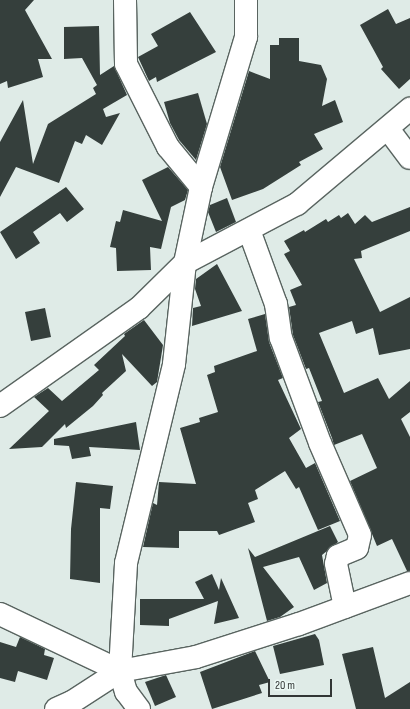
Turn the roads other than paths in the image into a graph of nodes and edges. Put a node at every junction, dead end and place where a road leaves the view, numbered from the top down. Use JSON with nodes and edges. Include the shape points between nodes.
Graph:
{"nodes":[{"id":1,"x":125,"y":0,"type":"edge"},
{"id":2,"x":246,"y":0,"type":"edge"},
{"id":3,"x":410,"y":109,"type":"edge"},
{"id":4,"x":388,"y":129,"type":"junction"},
{"id":5,"x":410,"y":158,"type":"edge"},
{"id":6,"x":201,"y":187,"type":"junction"},
{"id":7,"x":249,"y":230,"type":"junction"},
{"id":8,"x":185,"y":263,"type":"junction"},
{"id":9,"x":0,"y":406,"type":"edge"},
{"id":10,"x":410,"y":583,"type":"edge"},
{"id":11,"x":345,"y":607,"type":"junction"},
{"id":12,"x":0,"y":614,"type":"edge"},
{"id":13,"x":120,"y":672,"type":"junction"},
{"id":14,"x":68,"y":707,"type":"edge"},
{"id":15,"x":139,"y":709,"type":"edge"}],
"edges":[{"from":1,"to":6,"type":"street","via":[[126,64],[168,147]]},
{"from":2,"to":6,"type":"street","via":[[246,37]]},
{"from":3,"to":4,"type":"street"},
{"from":4,"to":5,"type":"street"},
{"from":4,"to":7,"type":"street","via":[[297,204]]},
{"from":6,"to":8,"type":"street"},
{"from":7,"to":8,"type":"street"},
{"from":7,"to":11,"type":"street","via":[[276,304],[281,338],[320,443],[360,535],[357,548],[338,556],[336,564]]},
{"from":8,"to":9,"type":"street","via":[[139,308]]},
{"from":8,"to":13,"type":"street","via":[[174,364],[126,563]]},
{"from":10,"to":11,"type":"street"},
{"from":11,"to":13,"type":"street","via":[[196,657]]},
{"from":12,"to":13,"type":"street"},
{"from":13,"to":14,"type":"street"},
{"from":13,"to":15,"type":"street","via":[[126,692]]}]}
